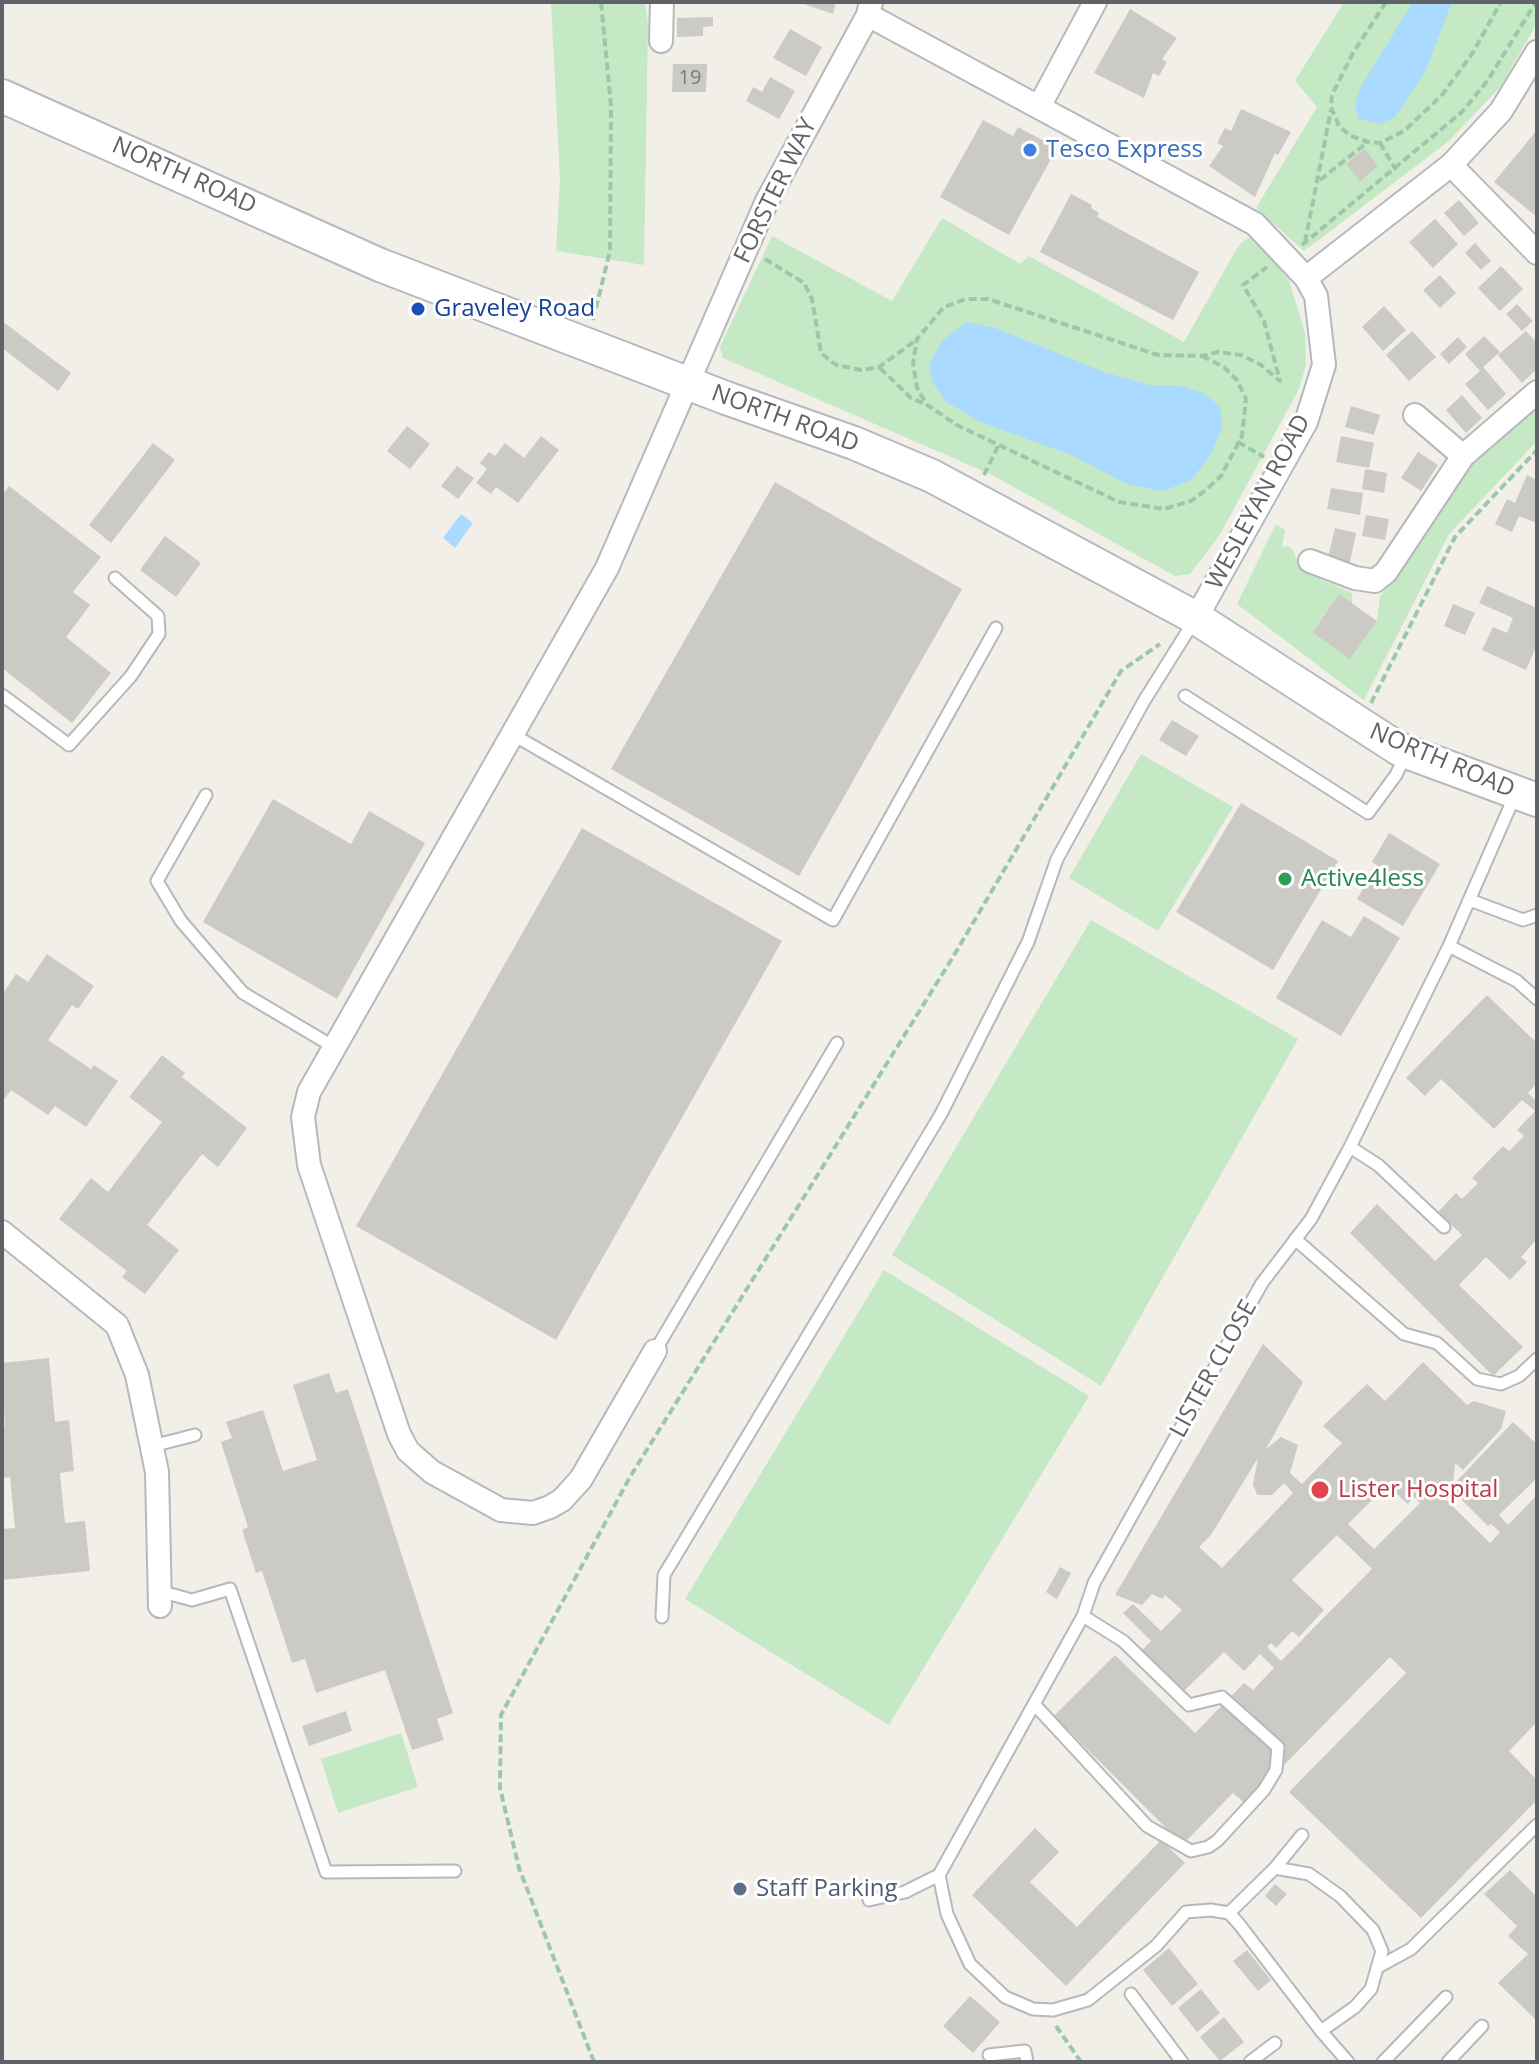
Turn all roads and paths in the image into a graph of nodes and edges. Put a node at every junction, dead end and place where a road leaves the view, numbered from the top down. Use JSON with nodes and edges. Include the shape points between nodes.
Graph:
{"nodes":[{"id":1,"x":601,"y":2,"type":"edge"},
{"id":2,"x":662,"y":2,"type":"edge"},
{"id":3,"x":1095,"y":2,"type":"edge"},
{"id":4,"x":1386,"y":2,"type":"edge"},
{"id":5,"x":1501,"y":2,"type":"edge"},
{"id":6,"x":1536,"y":2,"type":"edge"},
{"id":7,"x":870,"y":9,"type":"edge"},
{"id":8,"x":661,"y":41,"type":"dead end"},
{"id":9,"x":1537,"y":52,"type":"edge"},
{"id":10,"x":2,"y":96,"type":"edge"},
{"id":11,"x":1040,"y":105,"type":"junction"},
{"id":12,"x":1331,"y":107,"type":"junction"},
{"id":13,"x":1368,"y":142,"type":"junction"},
{"id":14,"x":1380,"y":143,"type":"junction"},
{"id":15,"x":1451,"y":165,"type":"junction"},
{"id":16,"x":1396,"y":170,"type":"junction"},
{"id":17,"x":1317,"y":183,"type":"junction"},
{"id":18,"x":1305,"y":244,"type":"junction"},
{"id":19,"x":746,"y":250,"type":"junction"},
{"id":20,"x":1537,"y":253,"type":"edge"},
{"id":21,"x":1284,"y":255,"type":"junction"},
{"id":22,"x":1306,"y":278,"type":"junction"},
{"id":23,"x":917,"y":339,"type":"junction"},
{"id":24,"x":587,"y":345,"type":"junction"},
{"id":25,"x":1202,"y":356,"type":"junction"},
{"id":26,"x":879,"y":367,"type":"junction"},
{"id":27,"x":686,"y":383,"type":"junction"},
{"id":28,"x":1537,"y":392,"type":"edge"},
{"id":29,"x":927,"y":405,"type":"junction"},
{"id":30,"x":1415,"y":415,"type":"dead end"},
{"id":31,"x":1238,"y":442,"type":"junction"},
{"id":32,"x":999,"y":444,"type":"junction"},
{"id":33,"x":1537,"y":450,"type":"edge"},
{"id":34,"x":1463,"y":456,"type":"junction"},
{"id":35,"x":1280,"y":465,"type":"junction"},
{"id":36,"x":973,"y":496,"type":"junction"},
{"id":37,"x":1310,"y":561,"type":"dead end"},
{"id":38,"x":115,"y":578,"type":"dead end"},
{"id":39,"x":1196,"y":618,"type":"junction"},
{"id":40,"x":996,"y":628,"type":"dead end"},
{"id":41,"x":2,"y":695,"type":"edge"},
{"id":42,"x":1185,"y":696,"type":"dead end"},
{"id":43,"x":1359,"y":726,"type":"junction"},
{"id":44,"x":512,"y":734,"type":"junction"},
{"id":45,"x":1407,"y":752,"type":"junction"},
{"id":46,"x":206,"y":795,"type":"dead end"},
{"id":47,"x":1526,"y":796,"type":"edge"},
{"id":48,"x":1470,"y":900,"type":"junction"},
{"id":49,"x":1537,"y":915,"type":"edge"},
{"id":50,"x":1449,"y":946,"type":"junction"},
{"id":51,"x":1537,"y":999,"type":"edge"},
{"id":52,"x":837,"y":1043,"type":"dead end"},
{"id":53,"x":334,"y":1047,"type":"junction"},
{"id":54,"x":1350,"y":1147,"type":"junction"},
{"id":55,"x":1444,"y":1227,"type":"dead end"},
{"id":56,"x":2,"y":1232,"type":"edge"},
{"id":57,"x":1295,"y":1239,"type":"junction"},
{"id":58,"x":655,"y":1351,"type":"joint"},
{"id":59,"x":1537,"y":1359,"type":"edge"},
{"id":60,"x":195,"y":1435,"type":"dead end"},
{"id":61,"x":152,"y":1446,"type":"junction"},
{"id":62,"x":160,"y":1598,"type":"joint"},
{"id":63,"x":1083,"y":1616,"type":"junction"},
{"id":64,"x":662,"y":1617,"type":"dead end"},
{"id":65,"x":1034,"y":1704,"type":"junction"},
{"id":66,"x":1537,"y":1825,"type":"edge"},
{"id":67,"x":1302,"y":1835,"type":"dead end"},
{"id":68,"x":1275,"y":1868,"type":"junction"},
{"id":69,"x":455,"y":1871,"type":"dead end"},
{"id":70,"x":939,"y":1875,"type":"junction"},
{"id":71,"x":869,"y":1900,"type":"dead end"},
{"id":72,"x":1229,"y":1913,"type":"junction"},
{"id":73,"x":1380,"y":1966,"type":"junction"},
{"id":74,"x":1131,"y":1994,"type":"dead end"},
{"id":75,"x":1446,"y":1997,"type":"dead end"},
{"id":76,"x":1050,"y":2017,"type":"dead end"},
{"id":77,"x":1482,"y":2026,"type":"dead end"},
{"id":78,"x":1321,"y":2031,"type":"junction"},
{"id":79,"x":1275,"y":2043,"type":"dead end"},
{"id":80,"x":989,"y":2055,"type":"dead end"},
{"id":81,"x":594,"y":2062,"type":"edge"},
{"id":82,"x":1027,"y":2062,"type":"edge"},
{"id":83,"x":1081,"y":2062,"type":"edge"},
{"id":84,"x":1182,"y":2062,"type":"edge"},
{"id":85,"x":1250,"y":2062,"type":"edge"},
{"id":86,"x":1348,"y":2062,"type":"edge"},
{"id":87,"x":1383,"y":2062,"type":"edge"},
{"id":88,"x":1448,"y":2062,"type":"edge"}],
"edges":[{"from":1,"to":24,"type":"path","via":[[611,106],[610,251]]},
{"from":2,"to":8,"type":"street"},
{"from":3,"to":11,"type":"street"},
{"from":4,"to":12,"type":"path","via":[[1341,73]]},
{"from":5,"to":14,"type":"path","via":[[1442,95],[1404,131]]},
{"from":6,"to":16,"type":"path","via":[[1462,112]]},
{"from":7,"to":11,"type":"street","name":"WESLEYAN ROAD"},
{"from":7,"to":19,"type":"street","name":"FORSTER WAY"},
{"from":9,"to":15,"type":"street","via":[[1501,111]]},
{"from":10,"to":24,"type":"main road","name":"NORTH ROAD","via":[[380,265]]},
{"from":11,"to":21,"type":"street","name":"WESLEYAN ROAD","via":[[1255,224]]},
{"from":12,"to":13,"type":"path","via":[[1339,126]]},
{"from":12,"to":17,"type":"path"},
{"from":13,"to":14,"type":"path"},
{"from":13,"to":17,"type":"path"},
{"from":14,"to":16,"type":"path"},
{"from":15,"to":20,"type":"street"},
{"from":15,"to":22,"type":"street"},
{"from":16,"to":18,"type":"path"},
{"from":17,"to":18,"type":"path"},
{"from":18,"to":21,"type":"path"},
{"from":19,"to":26,"type":"path","via":[[804,283],[824,357],[847,369]]},
{"from":19,"to":27,"type":"street","name":"FORSTER WAY"},
{"from":21,"to":22,"type":"street","name":"WESLEYAN ROAD"},
{"from":21,"to":25,"type":"path","via":[[1243,285],[1264,321],[1280,381],[1241,355]]},
{"from":22,"to":35,"type":"street","name":"WESLEYAN ROAD","via":[[1316,296],[1324,365],[1306,422]]},
{"from":23,"to":25,"type":"path","via":[[944,307],[988,299],[1129,348]]},
{"from":23,"to":26,"type":"path"},
{"from":23,"to":29,"type":"path","via":[[913,363],[917,388]]},
{"from":24,"to":27,"type":"main road","name":"NORTH ROAD"},
{"from":25,"to":31,"type":"path","via":[[1229,371],[1246,399]]},
{"from":26,"to":29,"type":"path","via":[[911,398]]},
{"from":27,"to":36,"type":"main road","name":"NORTH ROAD","via":[[854,443]]},
{"from":27,"to":44,"type":"street","name":"FORSTER WAY","via":[[607,568]]},
{"from":28,"to":34,"type":"street"},
{"from":29,"to":32,"type":"path"},
{"from":30,"to":34,"type":"street"},
{"from":31,"to":32,"type":"path","via":[[1221,476],[1206,490],[1164,509],[1119,502]]},
{"from":31,"to":35,"type":"path"},
{"from":32,"to":36,"type":"path"},
{"from":33,"to":43,"type":"path","via":[[1455,537]]},
{"from":34,"to":37,"type":"street","via":[[1375,581]]},
{"from":35,"to":39,"type":"street","name":"WESLEYAN ROAD"},
{"from":36,"to":39,"type":"main road","name":"NORTH ROAD"},
{"from":38,"to":41,"type":"lane","via":[[158,616],[159,634],[131,676],[69,745]]},
{"from":39,"to":43,"type":"main road","name":"NORTH ROAD"},
{"from":39,"to":64,"type":"lane","via":[[1057,859],[1028,942],[941,1114],[664,1575]]},
{"from":39,"to":81,"type":"path","via":[[1121,671],[953,957],[630,1477],[501,1715],[500,1788],[519,1868]]},
{"from":40,"to":44,"type":"lane","via":[[833,920]]},
{"from":42,"to":45,"type":"lane","via":[[1368,813]]},
{"from":43,"to":45,"type":"main road","name":"NORTH ROAD"},
{"from":44,"to":53,"type":"street","name":"FORSTER WAY"},
{"from":45,"to":47,"type":"main road","name":"NORTH ROAD"},
{"from":46,"to":53,"type":"lane","via":[[157,881],[181,921],[243,993]]},
{"from":47,"to":48,"type":"lane","name":"LISTER CLOSE"},
{"from":48,"to":49,"type":"lane","via":[[1514,918]]},
{"from":48,"to":50,"type":"lane","name":"LISTER CLOSE"},
{"from":50,"to":51,"type":"lane","via":[[1517,981]]},
{"from":50,"to":54,"type":"lane","name":"LISTER CLOSE"},
{"from":52,"to":58,"type":"lane"},
{"from":53,"to":58,"type":"street","name":"FORSTER WAY","via":[[309,1092],[304,1142],[399,1434],[419,1462],[501,1510],[533,1513],[550,1507],[581,1479]]},
{"from":54,"to":55,"type":"lane","via":[[1378,1165]]},
{"from":54,"to":57,"type":"lane","name":"LISTER CLOSE"},
{"from":56,"to":61,"type":"street","via":[[117,1325],[137,1375]]},
{"from":57,"to":59,"type":"lane","via":[[1404,1334],[1437,1343],[1477,1379],[1509,1381]]},
{"from":57,"to":63,"type":"lane","name":"LISTER CLOSE","via":[[1262,1283],[1094,1583]]},
{"from":60,"to":61,"type":"lane"},
{"from":61,"to":62,"type":"street"},
{"from":62,"to":69,"type":"lane","via":[[192,1600],[230,1589],[326,1872]]},
{"from":63,"to":65,"type":"lane","name":"LISTER CLOSE"},
{"from":63,"to":65,"type":"lane","via":[[1123,1641],[1189,1705],[1222,1697],[1278,1747],[1276,1770],[1217,1841],[1191,1851],[1147,1826]]},
{"from":65,"to":70,"type":"lane","name":"LISTER CLOSE"},
{"from":66,"to":73,"type":"lane","via":[[1411,1949]]},
{"from":67,"to":68,"type":"lane"},
{"from":68,"to":72,"type":"lane"},
{"from":68,"to":73,"type":"lane","via":[[1298,1869],[1340,1896],[1373,1930],[1382,1951]]},
{"from":70,"to":71,"type":"lane","via":[[905,1892]]},
{"from":70,"to":72,"type":"lane","via":[[947,1914],[970,1964],[1005,1997],[1033,2009],[1053,2010],[1088,2000],[1156,1946],[1186,1912]]},
{"from":72,"to":78,"type":"lane"},
{"from":73,"to":78,"type":"lane","via":[[1371,1989],[1355,2007]]},
{"from":74,"to":84,"type":"lane"},
{"from":75,"to":87,"type":"lane"},
{"from":76,"to":83,"type":"path"},
{"from":77,"to":88,"type":"lane"},
{"from":78,"to":86,"type":"lane"},
{"from":79,"to":85,"type":"lane"},
{"from":80,"to":82,"type":"lane","via":[[1025,2051]]}]}
